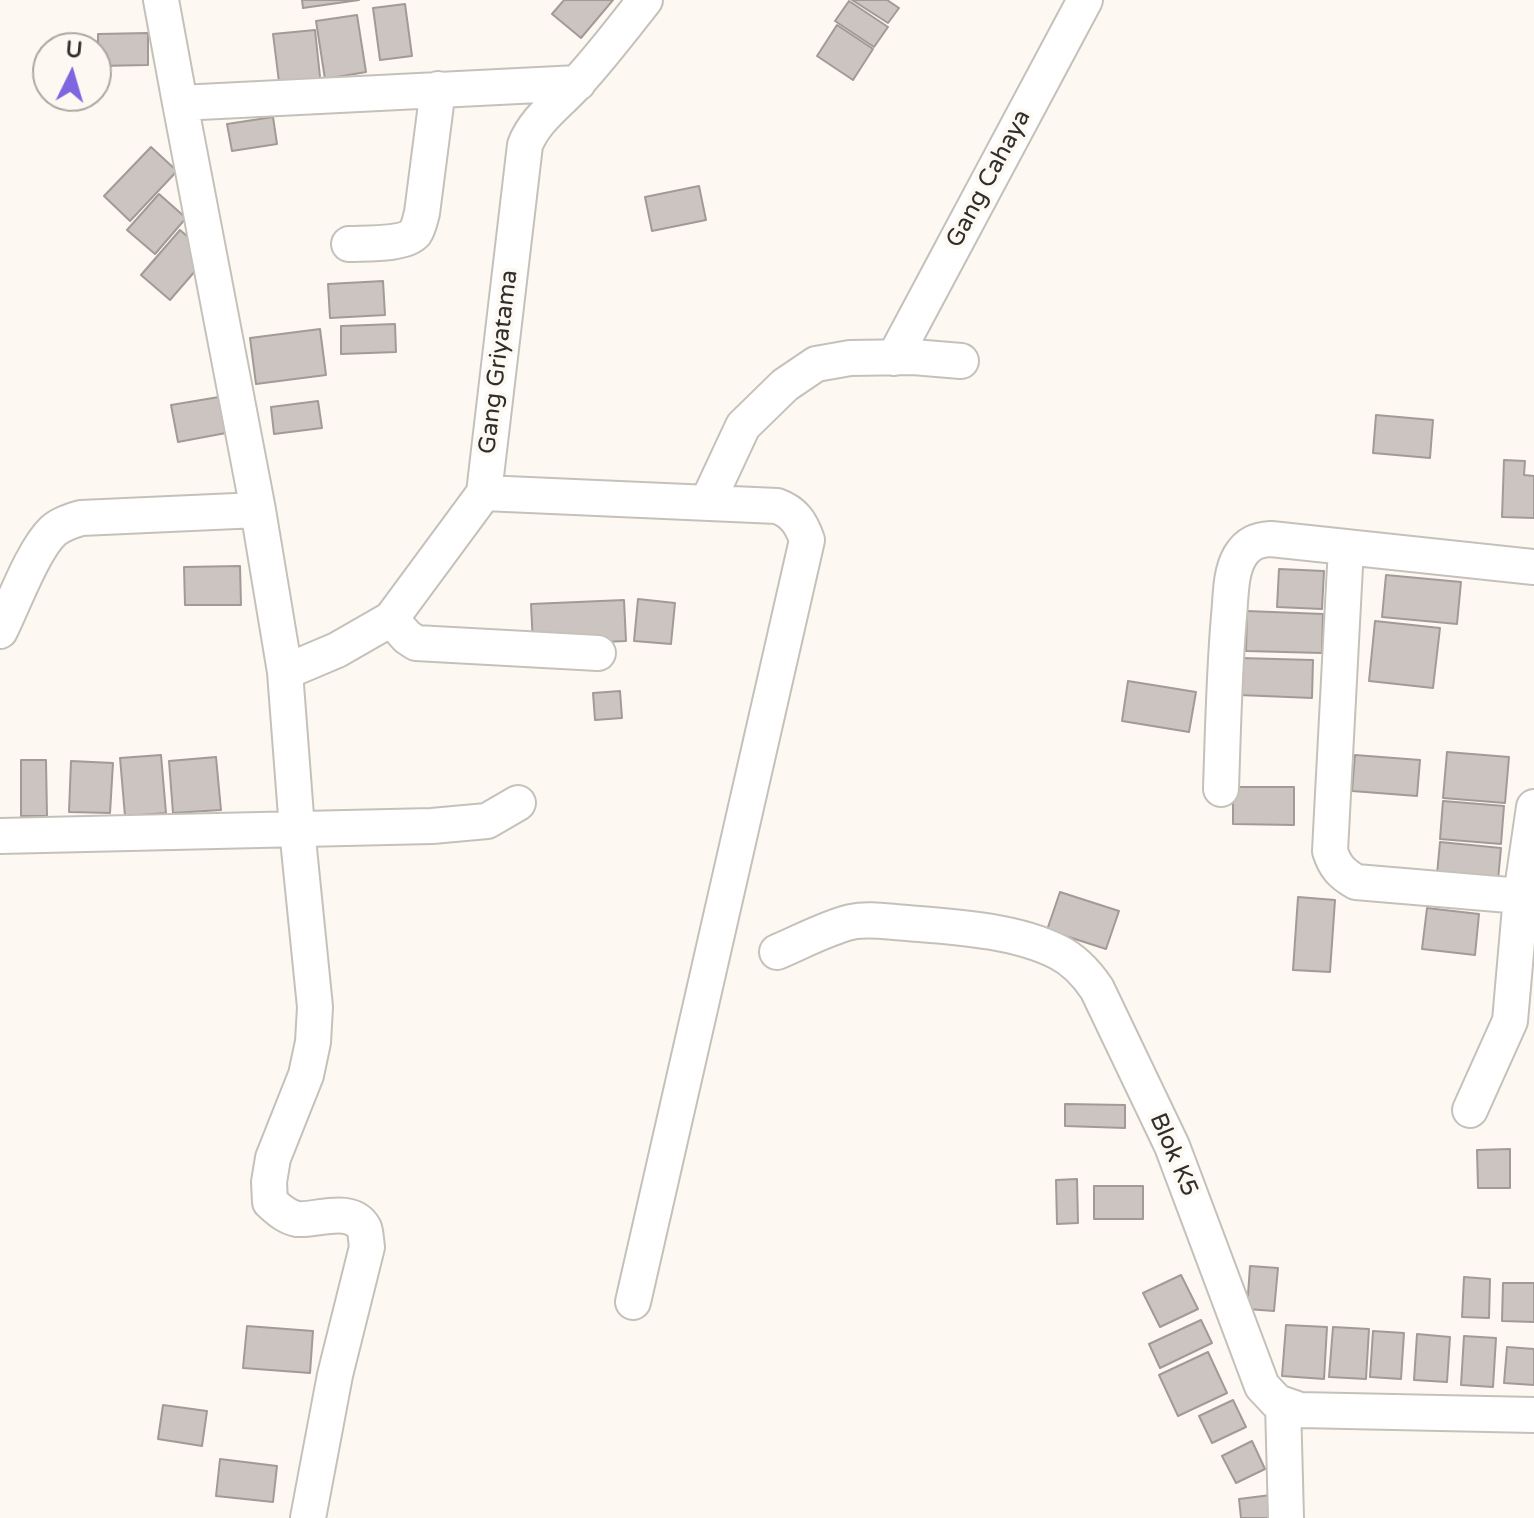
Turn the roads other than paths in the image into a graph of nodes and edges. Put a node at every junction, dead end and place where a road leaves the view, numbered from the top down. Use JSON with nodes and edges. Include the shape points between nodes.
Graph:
{"nodes":[{"id":1,"x":161,"y":0,"type":"edge"},
{"id":2,"x":645,"y":0,"type":"edge"},
{"id":3,"x":1085,"y":0,"type":"edge"},
{"id":4,"x":578,"y":83,"type":"junction"},
{"id":5,"x":438,"y":89,"type":"junction"},
{"id":6,"x":180,"y":103,"type":"junction"},
{"id":7,"x":349,"y":244,"type":"dead end"},
{"id":8,"x":894,"y":358,"type":"junction"},
{"id":9,"x":961,"y":361,"type":"dead end"},
{"id":10,"x":484,"y":493,"type":"junction"},
{"id":11,"x":707,"y":503,"type":"junction"},
{"id":12,"x":258,"y":510,"type":"junction"},
{"id":13,"x":1346,"y":547,"type":"junction"},
{"id":14,"x":1534,"y":567,"type":"edge"},
{"id":15,"x":391,"y":619,"type":"junction"},
{"id":16,"x":0,"y":631,"type":"edge"},
{"id":17,"x":598,"y":653,"type":"dead end"},
{"id":18,"x":285,"y":672,"type":"junction"},
{"id":19,"x":1221,"y":789,"type":"dead end"},
{"id":20,"x":518,"y":803,"type":"dead end"},
{"id":21,"x":1534,"y":807,"type":"edge"},
{"id":22,"x":297,"y":829,"type":"junction"},
{"id":23,"x":0,"y":836,"type":"edge"},
{"id":24,"x":1521,"y":896,"type":"junction"},
{"id":25,"x":777,"y":952,"type":"dead end"},
{"id":26,"x":1470,"y":1110,"type":"dead end"},
{"id":27,"x":633,"y":1302,"type":"dead end"},
{"id":28,"x":1283,"y":1404,"type":"junction"},
{"id":29,"x":1534,"y":1415,"type":"edge"},
{"id":30,"x":308,"y":1518,"type":"edge"},
{"id":31,"x":1286,"y":1518,"type":"edge"}],
"edges":[{"from":1,"to":6,"type":"street"},
{"from":2,"to":4,"type":"street","name":"Gang Griyatama"},
{"from":3,"to":8,"type":"street","name":"Gang Cahaya"},
{"from":4,"to":5,"type":"street"},
{"from":4,"to":10,"type":"street","name":"Gang Griyatama","via":[[538,123],[525,145]]},
{"from":5,"to":6,"type":"street"},
{"from":5,"to":7,"type":"street","via":[[422,213],[414,234]]},
{"from":6,"to":12,"type":"street"},
{"from":8,"to":9,"type":"street"},
{"from":8,"to":11,"type":"street","via":[[816,364],[785,385],[743,426]]},
{"from":10,"to":11,"type":"street"},
{"from":10,"to":15,"type":"street","name":"Gang Griyatama"},
{"from":11,"to":27,"type":"street","via":[[788,510],[807,540]]},
{"from":12,"to":16,"type":"street","via":[[69,522],[42,543]]},
{"from":12,"to":18,"type":"street"},
{"from":13,"to":14,"type":"street"},
{"from":13,"to":19,"type":"street","via":[[1271,539],[1257,540],[1242,553],[1233,574],[1226,647]]},
{"from":13,"to":24,"type":"street","via":[[1330,851],[1334,865],[1356,882]]},
{"from":15,"to":17,"type":"street","via":[[416,643]]},
{"from":15,"to":18,"type":"street","name":"Gang Griyatama"},
{"from":18,"to":22,"type":"street"},
{"from":20,"to":22,"type":"street","via":[[487,821]]},
{"from":21,"to":24,"type":"street"},
{"from":22,"to":23,"type":"street"},
{"from":22,"to":30,"type":"street","via":[[315,1007],[313,1042],[306,1075],[273,1158],[270,1202],[296,1219],[343,1214],[364,1228],[367,1247],[335,1375]]},
{"from":24,"to":26,"type":"street","via":[[1510,1021]]},
{"from":25,"to":28,"type":"street","name":"Blok K5","via":[[853,921],[874,920],[1035,942],[1062,953],[1086,973],[1172,1146],[1262,1386]]},
{"from":28,"to":29,"type":"street","via":[[1300,1410]]},
{"from":28,"to":31,"type":"street"}]}
